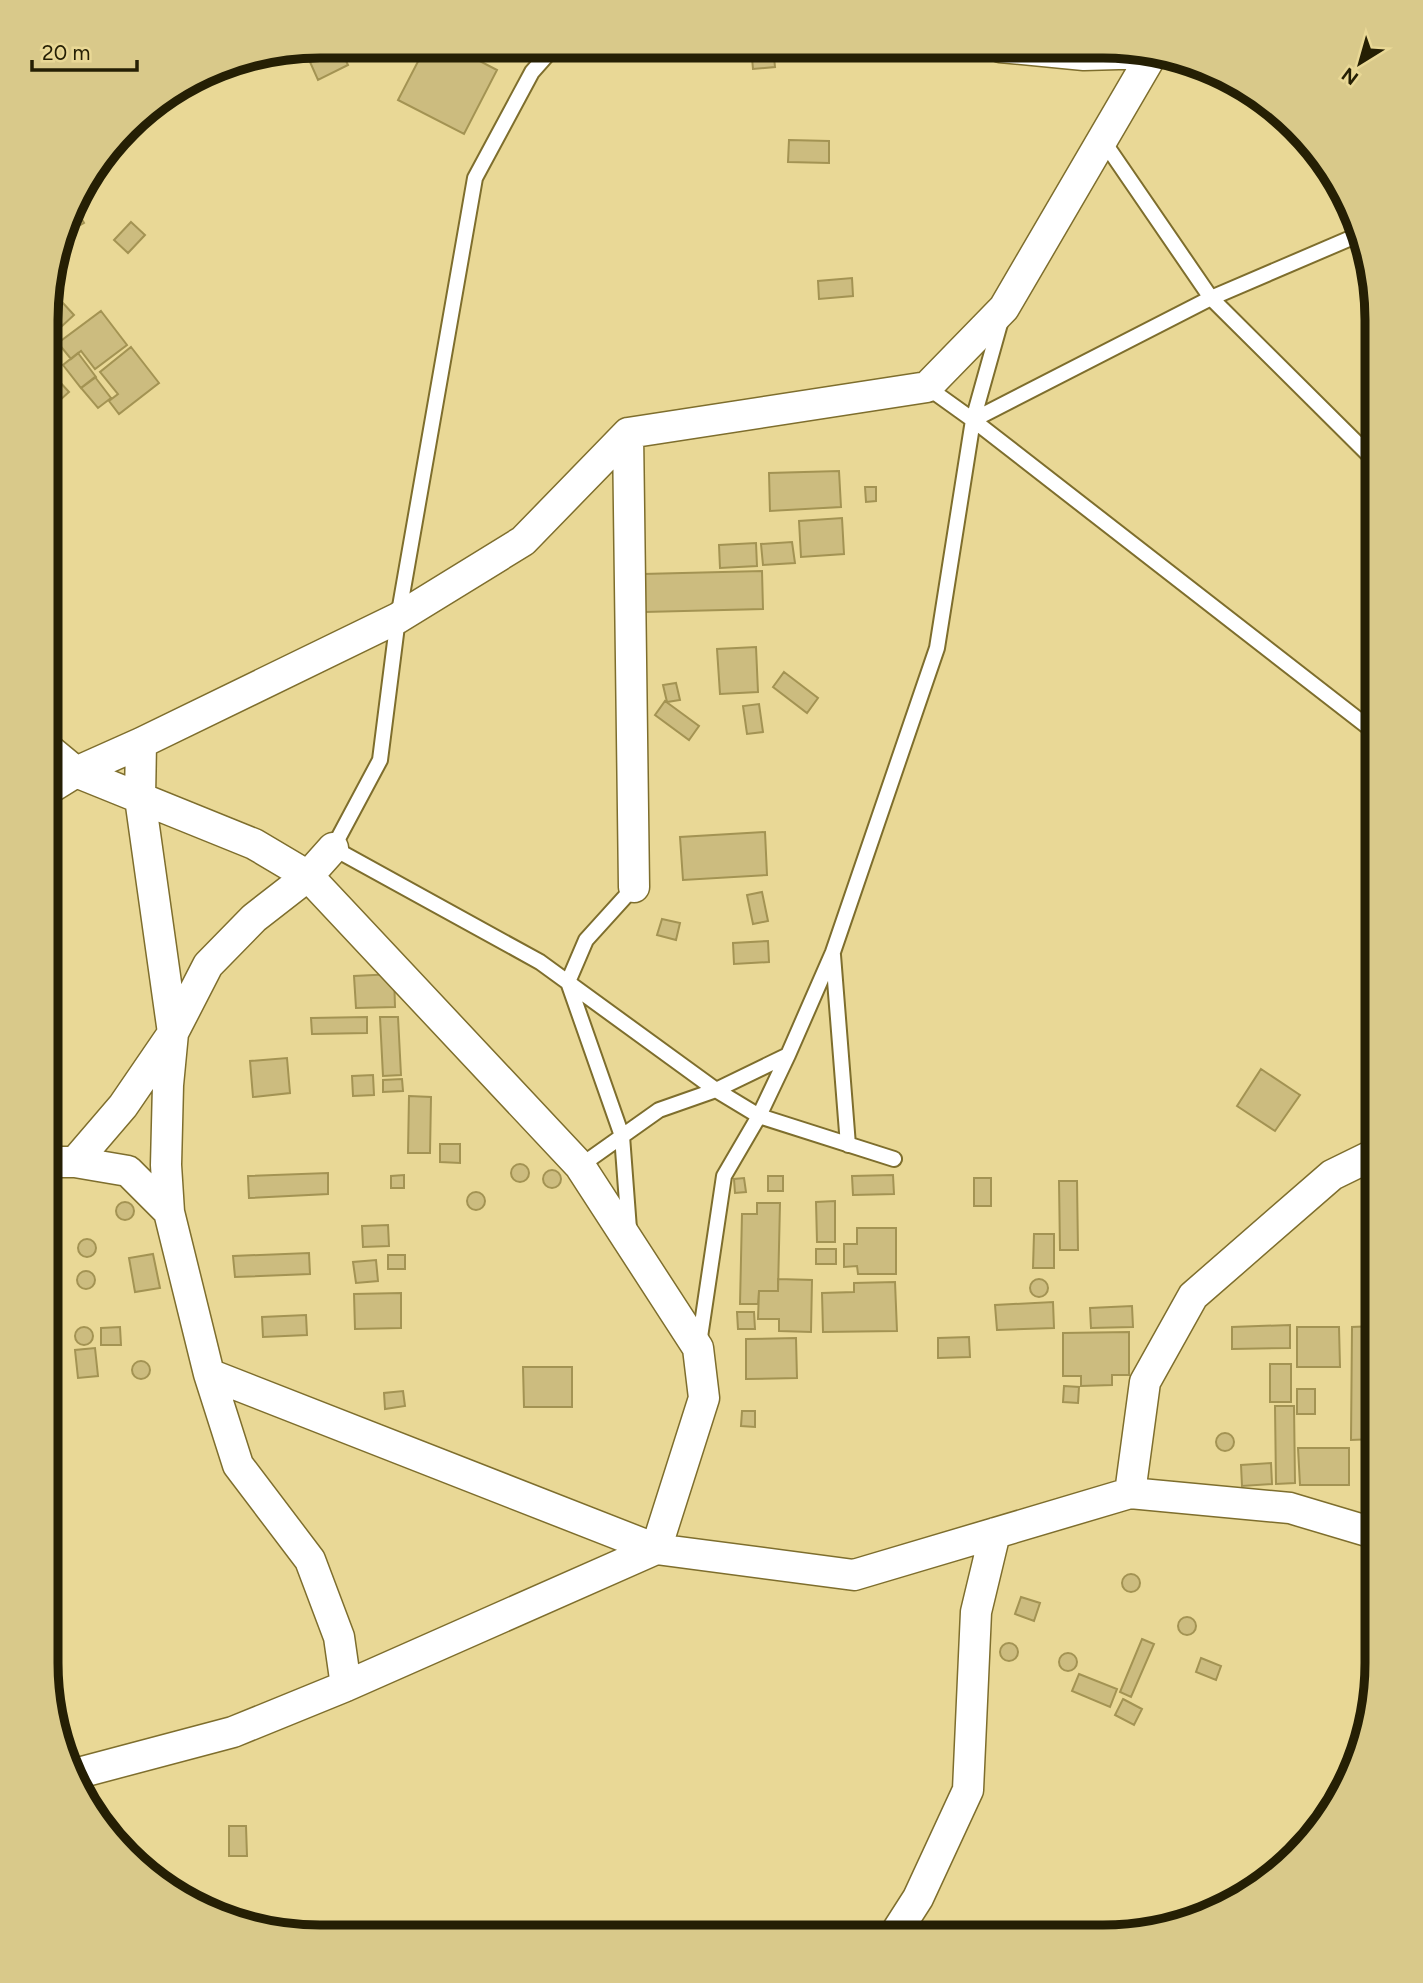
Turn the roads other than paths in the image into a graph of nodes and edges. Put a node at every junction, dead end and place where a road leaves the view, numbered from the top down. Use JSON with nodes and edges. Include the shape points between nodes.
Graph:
{"nodes":[{"id":1,"x":544,"y":58,"type":"edge"},
{"id":2,"x":1148,"y":62,"type":"edge"},
{"id":3,"x":1102,"y":139,"type":"junction"},
{"id":4,"x":1352,"y":238,"type":"edge"},
{"id":5,"x":1211,"y":298,"type":"junction"},
{"id":6,"x":1004,"y":308,"type":"junction"},
{"id":7,"x":927,"y":387,"type":"junction"},
{"id":8,"x":973,"y":420,"type":"junction"},
{"id":9,"x":628,"y":433,"type":"junction"},
{"id":10,"x":1365,"y":452,"type":"edge"},
{"id":11,"x":398,"y":618,"type":"junction"},
{"id":12,"x":1365,"y":725,"type":"edge"},
{"id":13,"x":141,"y":743,"type":"junction"},
{"id":14,"x":58,"y":757,"type":"edge"},
{"id":15,"x":76,"y":772,"type":"junction"},
{"id":16,"x":58,"y":783,"type":"edge"},
{"id":17,"x":140,"y":798,"type":"junction"},
{"id":18,"x":332,"y":848,"type":"junction"},
{"id":19,"x":308,"y":876,"type":"junction"},
{"id":20,"x":634,"y":887,"type":"joint"},
{"id":21,"x":833,"y":953,"type":"junction"},
{"id":22,"x":568,"y":982,"type":"junction"},
{"id":23,"x":173,"y":1033,"type":"junction"},
{"id":24,"x":789,"y":1055,"type":"junction"},
{"id":25,"x":716,"y":1090,"type":"junction"},
{"id":26,"x":758,"y":1115,"type":"junction"},
{"id":27,"x":622,"y":1136,"type":"junction"},
{"id":28,"x":848,"y":1145,"type":"junction"},
{"id":29,"x":1365,"y":1154,"type":"edge"},
{"id":30,"x":894,"y":1159,"type":"dead end"},
{"id":31,"x":61,"y":1162,"type":"edge"},
{"id":32,"x":580,"y":1166,"type":"junction"},
{"id":33,"x":169,"y":1212,"type":"junction"},
{"id":34,"x":630,"y":1241,"type":"junction"},
{"id":35,"x":698,"y":1348,"type":"junction"},
{"id":36,"x":209,"y":1374,"type":"junction"},
{"id":37,"x":1130,"y":1493,"type":"junction"},
{"id":38,"x":1365,"y":1530,"type":"edge"},
{"id":39,"x":995,"y":1533,"type":"junction"},
{"id":40,"x":656,"y":1549,"type":"junction"},
{"id":41,"x":346,"y":1686,"type":"junction"},
{"id":42,"x":82,"y":1772,"type":"edge"},
{"id":43,"x":901,"y":1925,"type":"edge"}],
"edges":[{"from":1,"to":11,"type":"lane","via":[[532,72],[475,178]]},
{"from":2,"to":3,"type":"street"},
{"from":3,"to":5,"type":"lane"},
{"from":3,"to":6,"type":"street"},
{"from":4,"to":5,"type":"lane"},
{"from":5,"to":8,"type":"lane"},
{"from":5,"to":10,"type":"lane"},
{"from":6,"to":7,"type":"street"},
{"from":6,"to":8,"type":"lane"},
{"from":7,"to":8,"type":"lane"},
{"from":7,"to":9,"type":"street"},
{"from":8,"to":12,"type":"lane"},
{"from":8,"to":21,"type":"lane","via":[[937,648]]},
{"from":9,"to":11,"type":"street","via":[[523,541]]},
{"from":9,"to":20,"type":"street"},
{"from":11,"to":13,"type":"street"},
{"from":11,"to":18,"type":"lane","via":[[380,760]]},
{"from":13,"to":15,"type":"street"},
{"from":13,"to":17,"type":"street"},
{"from":14,"to":15,"type":"street"},
{"from":15,"to":16,"type":"street"},
{"from":15,"to":17,"type":"street"},
{"from":17,"to":19,"type":"street","via":[[254,844]]},
{"from":17,"to":23,"type":"street"},
{"from":18,"to":19,"type":"street"},
{"from":18,"to":22,"type":"lane","via":[[540,962]]},
{"from":19,"to":23,"type":"street","via":[[254,918],[208,965]]},
{"from":19,"to":32,"type":"street"},
{"from":20,"to":22,"type":"lane","via":[[586,940]]},
{"from":21,"to":24,"type":"lane"},
{"from":21,"to":28,"type":"lane"},
{"from":22,"to":25,"type":"lane"},
{"from":22,"to":27,"type":"lane"},
{"from":23,"to":31,"type":"street","via":[[123,1106]]},
{"from":23,"to":33,"type":"street","via":[[166,1165]]},
{"from":24,"to":25,"type":"lane"},
{"from":24,"to":26,"type":"lane"},
{"from":25,"to":26,"type":"lane"},
{"from":25,"to":27,"type":"lane","via":[[659,1110]]},
{"from":26,"to":28,"type":"lane"},
{"from":26,"to":35,"type":"lane","via":[[724,1176]]},
{"from":27,"to":32,"type":"lane"},
{"from":27,"to":34,"type":"lane"},
{"from":28,"to":30,"type":"lane"},
{"from":29,"to":37,"type":"street","via":[[1332,1175],[1193,1296],[1145,1382]]},
{"from":31,"to":33,"type":"street","via":[[128,1171]]},
{"from":32,"to":34,"type":"street"},
{"from":33,"to":36,"type":"street"},
{"from":34,"to":35,"type":"street"},
{"from":35,"to":40,"type":"street","via":[[704,1398]]},
{"from":36,"to":40,"type":"street"},
{"from":36,"to":41,"type":"street","via":[[238,1465],[310,1560],[339,1637]]},
{"from":37,"to":38,"type":"street","via":[[1290,1508]]},
{"from":37,"to":39,"type":"street"},
{"from":39,"to":40,"type":"street","via":[[854,1576]]},
{"from":39,"to":43,"type":"street","via":[[976,1612],[968,1790]]},
{"from":40,"to":41,"type":"street"},
{"from":41,"to":42,"type":"street","via":[[233,1732]]}]}
